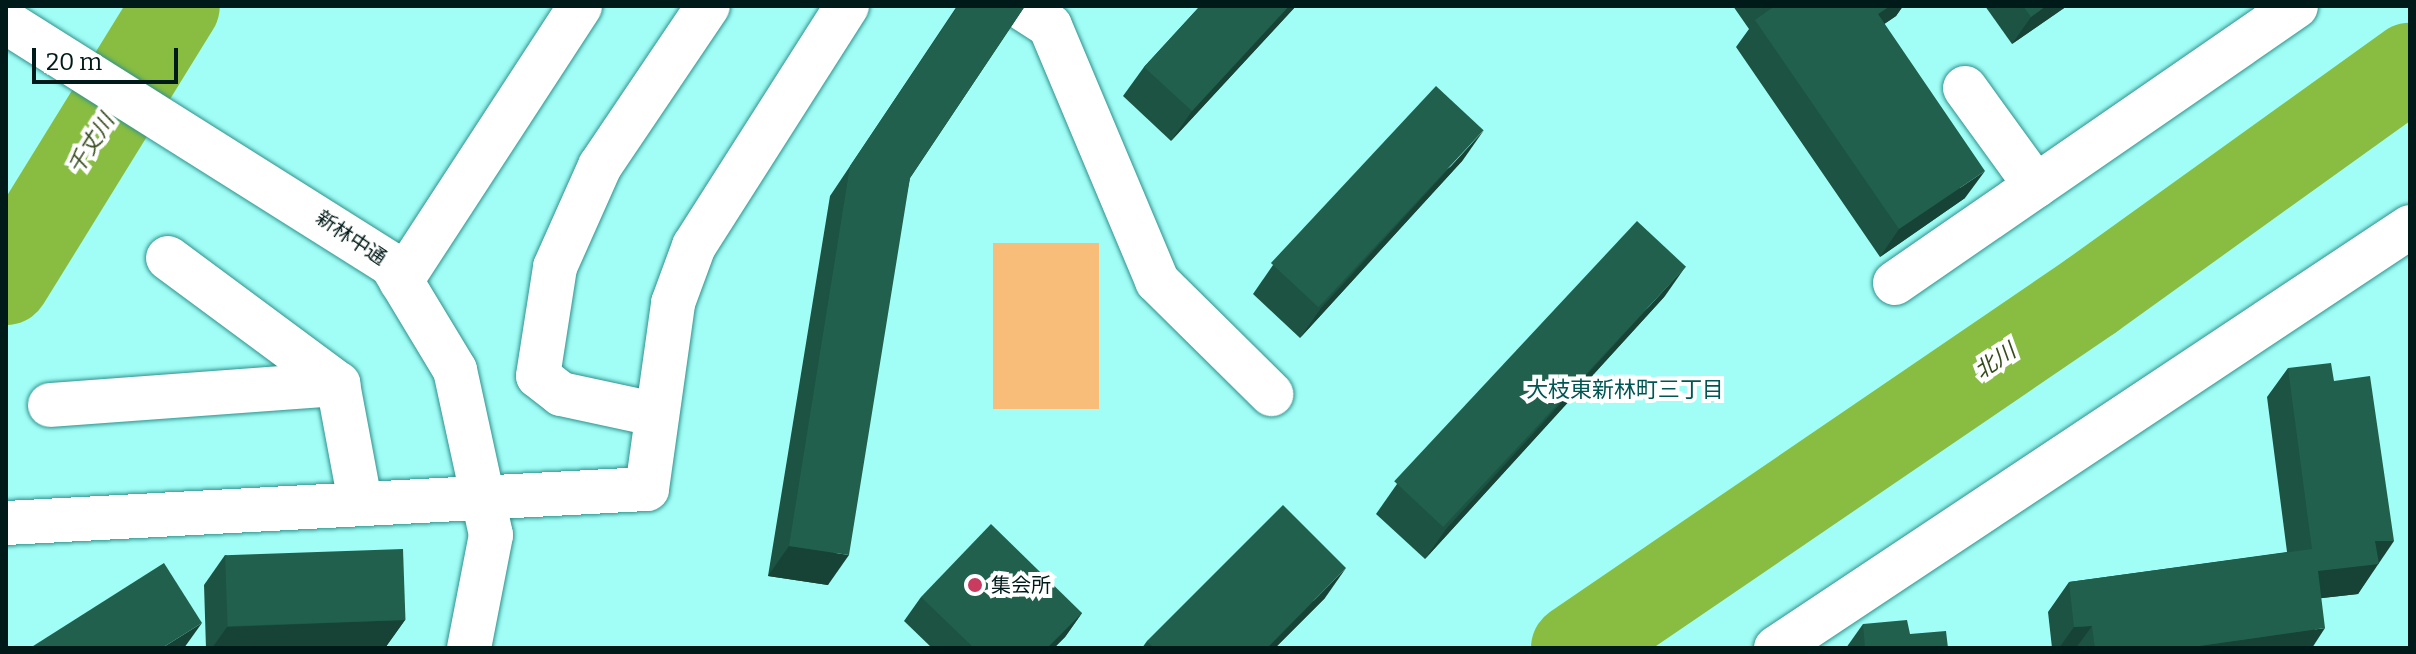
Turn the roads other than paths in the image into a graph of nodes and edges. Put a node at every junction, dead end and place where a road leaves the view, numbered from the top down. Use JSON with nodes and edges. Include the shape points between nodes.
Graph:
{"nodes":[{"id":1,"x":580,"y":6,"type":"edge"},
{"id":2,"x":708,"y":6,"type":"edge"},
{"id":3,"x":847,"y":6,"type":"edge"},
{"id":4,"x":1019,"y":6,"type":"edge"},
{"id":5,"x":2296,"y":6,"type":"edge"},
{"id":6,"x":6,"y":22,"type":"edge"},
{"id":7,"x":1965,"y":88,"type":"dead end"},
{"id":8,"x":2036,"y":186,"type":"junction"},
{"id":9,"x":2410,"y":227,"type":"edge"},
{"id":10,"x":168,"y":258,"type":"dead end"},
{"id":11,"x":401,"y":281,"type":"junction"},
{"id":12,"x":1895,"y":283,"type":"dead end"},
{"id":13,"x":338,"y":384,"type":"junction"},
{"id":14,"x":1271,"y":394,"type":"dead end"},
{"id":15,"x":50,"y":405,"type":"dead end"},
{"id":16,"x":654,"y":414,"type":"junction"},
{"id":17,"x":482,"y":494,"type":"junction"},
{"id":18,"x":360,"y":501,"type":"junction"},
{"id":19,"x":6,"y":523,"type":"edge"},
{"id":20,"x":469,"y":648,"type":"edge"},
{"id":21,"x":1776,"y":648,"type":"edge"}],
"edges":[{"from":1,"to":11,"type":"street"},
{"from":2,"to":16,"type":"street","via":[[600,166],[555,267],[538,376],[561,394]]},
{"from":3,"to":16,"type":"street","via":[[694,246],[673,303]]},
{"from":4,"to":14,"type":"street","via":[[1050,26],[1157,281]]},
{"from":5,"to":8,"type":"street"},
{"from":6,"to":11,"type":"street","name":"新林中通","via":[[391,264]]},
{"from":7,"to":8,"type":"street"},
{"from":8,"to":12,"type":"street"},
{"from":9,"to":21,"type":"street"},
{"from":10,"to":13,"type":"street"},
{"from":11,"to":17,"type":"street","name":"新林中通","via":[[455,370]]},
{"from":13,"to":15,"type":"street"},
{"from":13,"to":18,"type":"street"},
{"from":16,"to":17,"type":"street","via":[[647,489]]},
{"from":17,"to":18,"type":"street"},
{"from":17,"to":20,"type":"street","name":"新林中通","via":[[491,535]]},
{"from":18,"to":19,"type":"street"}]}
